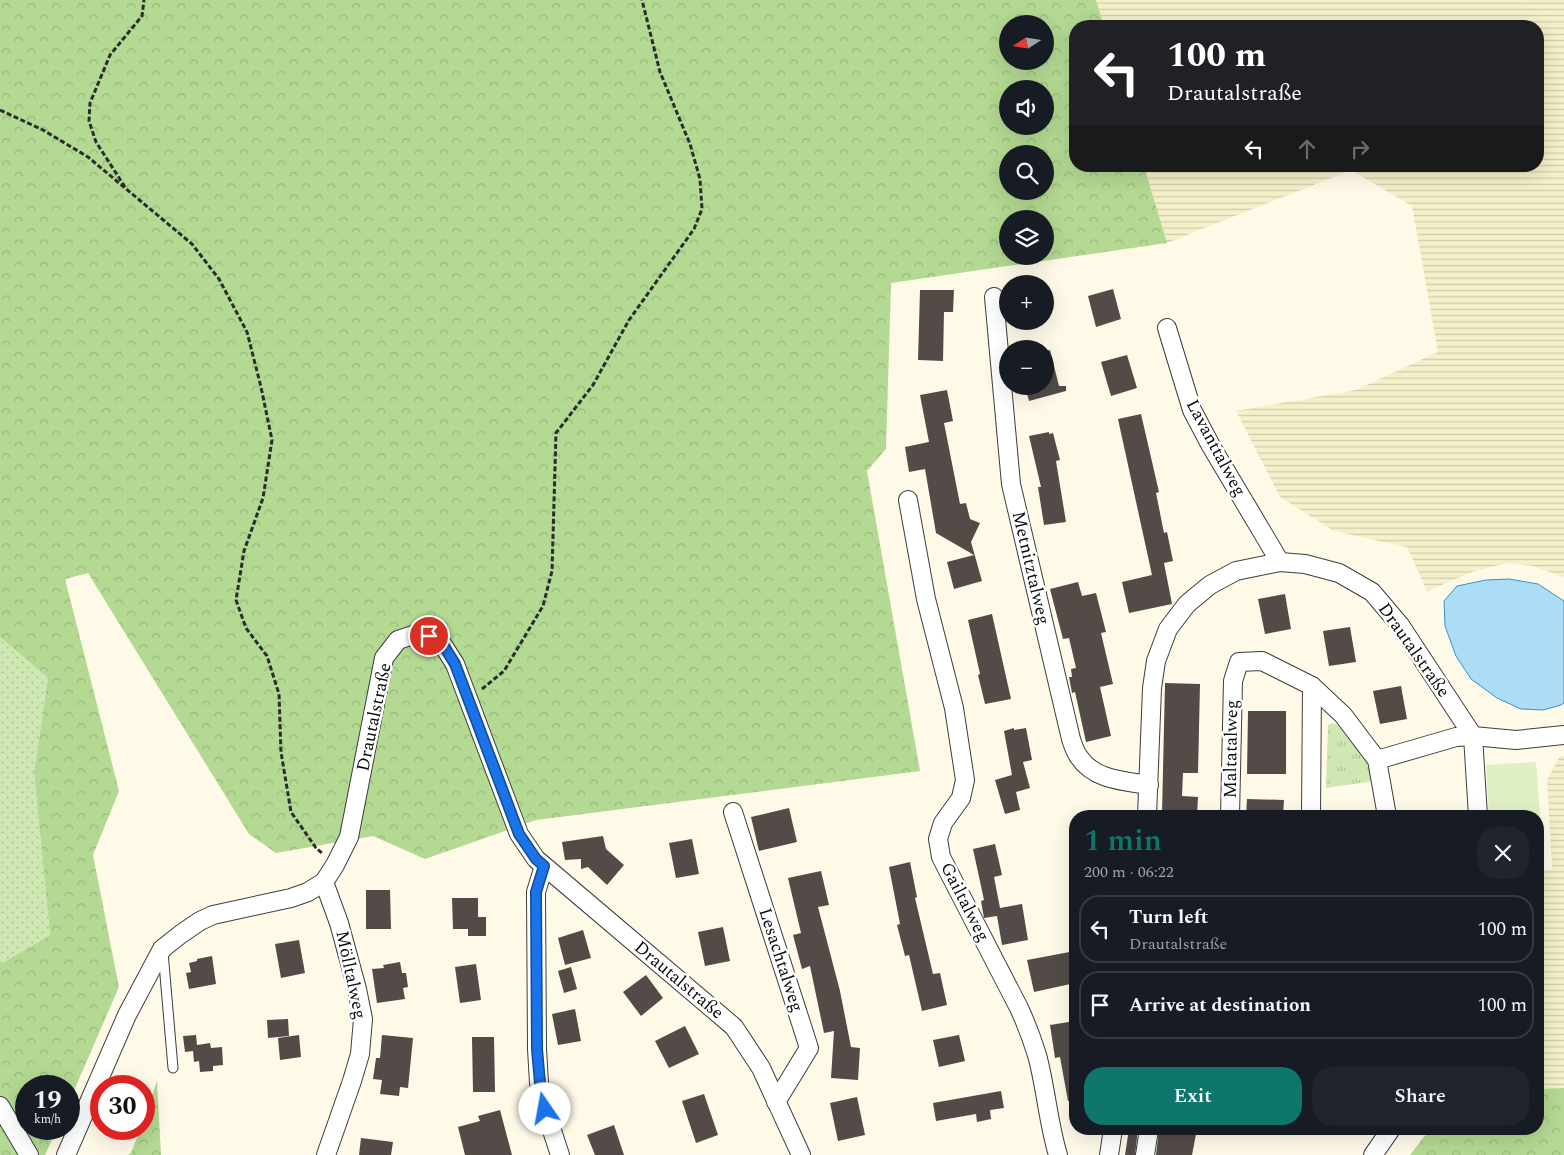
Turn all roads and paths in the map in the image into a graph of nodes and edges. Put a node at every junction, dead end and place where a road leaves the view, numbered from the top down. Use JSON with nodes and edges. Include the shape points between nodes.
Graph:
{"nodes":[{"id":1,"x":144,"y":0,"type":"edge"},
{"id":2,"x":642,"y":0,"type":"edge"},
{"id":3,"x":0,"y":110,"type":"edge"},
{"id":4,"x":127,"y":189,"type":"junction"},
{"id":5,"x":994,"y":297,"type":"dead end"},
{"id":6,"x":1167,"y":328,"type":"dead end"},
{"id":7,"x":908,"y":500,"type":"dead end"},
{"id":8,"x":1280,"y":562,"type":"junction"},
{"id":9,"x":1312,"y":686,"type":"junction"},
{"id":10,"x":465,"y":689,"type":"junction"},
{"id":11,"x":1564,"y":735,"type":"edge"},
{"id":12,"x":1473,"y":736,"type":"junction"},
{"id":13,"x":1377,"y":760,"type":"junction"},
{"id":14,"x":1149,"y":785,"type":"junction"},
{"id":15,"x":1147,"y":810,"type":"edge"},
{"id":16,"x":1230,"y":810,"type":"edge"},
{"id":17,"x":1311,"y":810,"type":"edge"},
{"id":18,"x":1386,"y":810,"type":"edge"},
{"id":19,"x":1478,"y":810,"type":"edge"},
{"id":20,"x":733,"y":812,"type":"dead end"},
{"id":21,"x":336,"y":865,"type":"junction"},
{"id":22,"x":544,"y":866,"type":"junction"},
{"id":23,"x":324,"y":882,"type":"junction"},
{"id":24,"x":162,"y":949,"type":"junction"},
{"id":25,"x":173,"y":1068,"type":"dead end"},
{"id":26,"x":776,"y":1102,"type":"junction"},
{"id":27,"x":0,"y":1106,"type":"edge"},
{"id":28,"x":1112,"y":1135,"type":"edge"},
{"id":29,"x":1149,"y":1135,"type":"edge"},
{"id":30,"x":1387,"y":1135,"type":"edge"},
{"id":31,"x":29,"y":1155,"type":"edge"},
{"id":32,"x":66,"y":1155,"type":"edge"},
{"id":33,"x":326,"y":1155,"type":"edge"},
{"id":34,"x":560,"y":1155,"type":"edge"},
{"id":35,"x":801,"y":1155,"type":"edge"},
{"id":36,"x":1058,"y":1155,"type":"edge"},
{"id":37,"x":1109,"y":1155,"type":"edge"},
{"id":38,"x":1145,"y":1155,"type":"edge"},
{"id":39,"x":1373,"y":1155,"type":"edge"}],
"edges":[{"from":1,"to":4,"type":"path","via":[[142,16],[110,55],[90,103],[89,121],[96,142]]},
{"from":2,"to":10,"type":"path","via":[[660,72],[690,144],[700,179],[702,208],[694,229],[628,320],[593,385],[556,433],[552,572],[543,606],[504,670],[480,690]]},
{"from":3,"to":4,"type":"path","via":[[43,130],[88,157]]},
{"from":4,"to":21,"type":"path","via":[[192,244],[218,279],[247,332],[272,440],[263,498],[244,551],[236,600],[246,628],[267,656],[279,694],[281,752],[291,812],[316,848]]},
{"from":5,"to":14,"type":"street","name":"Metnitztalweg","via":[[1011,484],[1071,739],[1090,770],[1108,778]]},
{"from":6,"to":8,"type":"street","name":"Lavanttalweg","via":[[1192,410]]},
{"from":7,"to":36,"type":"street","name":"Gailtalweg","via":[[926,599],[954,708],[965,780],[961,798],[943,824],[938,839],[942,857],[1030,1031]]},
{"from":8,"to":12,"type":"street","name":"Drautalstraße","via":[[1305,564],[1339,573],[1372,592],[1400,625]]},
{"from":8,"to":14,"type":"street","name":"Drautalstraße","via":[[1236,571],[1210,585],[1188,604],[1168,630],[1156,661],[1152,688]]},
{"from":9,"to":13,"type":"street","via":[[1343,715]]},
{"from":9,"to":16,"type":"street","name":"Maltatalweg","via":[[1262,661],[1239,662],[1233,682]]},
{"from":9,"to":17,"type":"street"},
{"from":10,"to":21,"type":"street","name":"Drautalstraße","via":[[439,638],[419,633],[398,640],[384,658],[349,837]]},
{"from":10,"to":22,"type":"street","name":"Drautalstraße","via":[[519,834]]},
{"from":11,"to":12,"type":"street","via":[[1516,740]]},
{"from":12,"to":13,"type":"street","via":[[1456,737]]},
{"from":12,"to":19,"type":"street"},
{"from":13,"to":18,"type":"street"},
{"from":14,"to":15,"type":"street","name":"Drautalstraße"},
{"from":20,"to":26,"type":"street","name":"Lesachtalweg","via":[[809,1048]]},
{"from":21,"to":23,"type":"street","name":"Drautalstraße"},
{"from":22,"to":26,"type":"street","name":"Drautalstraße","via":[[734,1027],[761,1068]]},
{"from":22,"to":34,"type":"street","via":[[536,892],[537,1049],[545,1109]]},
{"from":23,"to":24,"type":"street","name":"Drautalstraße","via":[[291,898],[213,915]]},
{"from":23,"to":33,"type":"street","name":"Mölltalweg","via":[[339,923],[363,1019],[360,1054]]},
{"from":24,"to":25,"type":"lane"},
{"from":24,"to":32,"type":"street","name":"Drautalstraße","via":[[127,1015]]},
{"from":26,"to":35,"type":"street","name":"Drautalstraße"},
{"from":27,"to":31,"type":"street"},
{"from":28,"to":37,"type":"street"},
{"from":29,"to":38,"type":"street"},
{"from":30,"to":39,"type":"street"}]}
